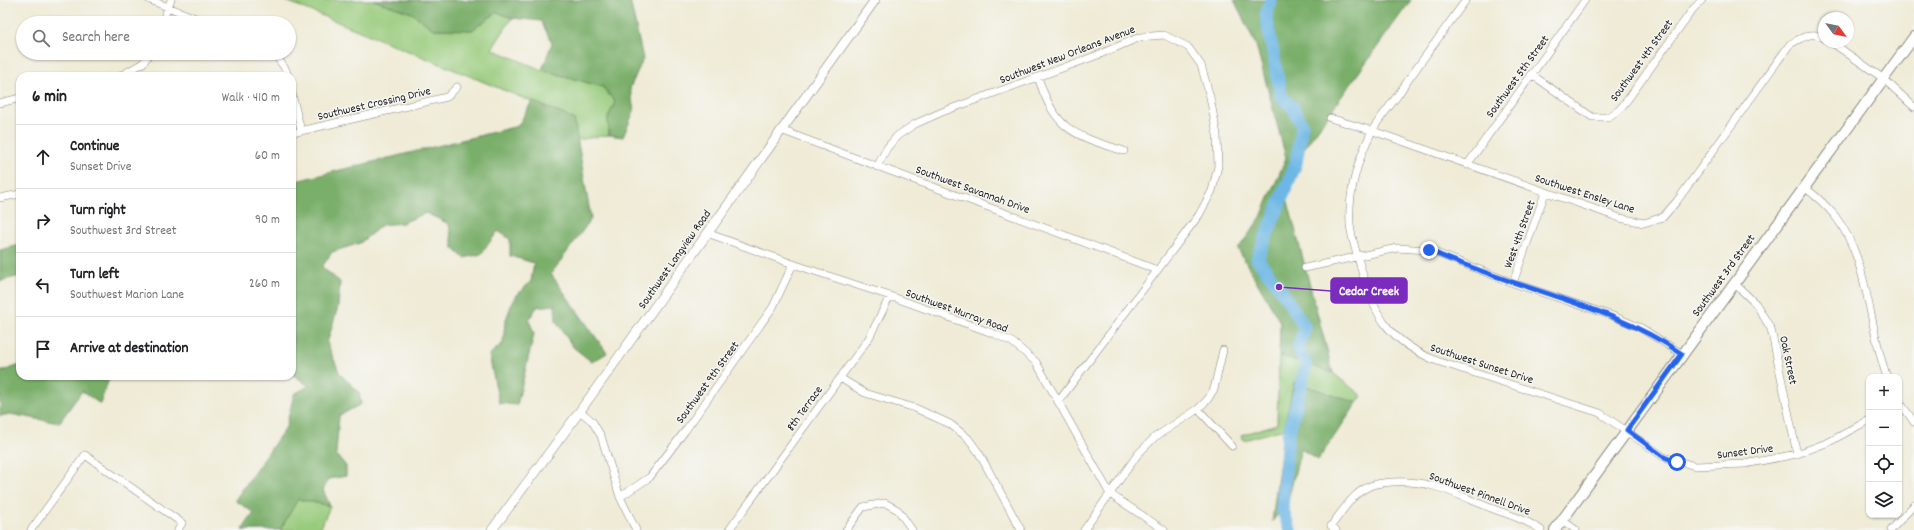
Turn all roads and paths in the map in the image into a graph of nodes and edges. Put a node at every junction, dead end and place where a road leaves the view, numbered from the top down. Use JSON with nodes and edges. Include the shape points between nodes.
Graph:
{"nodes":[{"id":1,"x":150,"y":0,"type":"edge"},
{"id":2,"x":875,"y":0,"type":"edge"},
{"id":3,"x":1466,"y":0,"type":"edge"},
{"id":4,"x":1585,"y":0,"type":"edge"},
{"id":5,"x":1702,"y":0,"type":"edge"},
{"id":6,"x":170,"y":4,"type":"edge"},
{"id":7,"x":165,"y":16,"type":"edge"},
{"id":8,"x":194,"y":16,"type":"edge"},
{"id":9,"x":1818,"y":34,"type":"edge"},
{"id":10,"x":1914,"y":37,"type":"edge"},
{"id":11,"x":1840,"y":48,"type":"edge"},
{"id":12,"x":145,"y":60,"type":"edge"},
{"id":13,"x":279,"y":60,"type":"edge"},
{"id":14,"x":127,"y":72,"type":"edge"},
{"id":15,"x":287,"y":72,"type":"edge"},
{"id":16,"x":1531,"y":74,"type":"junction"},
{"id":17,"x":1038,"y":77,"type":"junction"},
{"id":18,"x":1884,"y":79,"type":"junction"},
{"id":19,"x":457,"y":87,"type":"dead end"},
{"id":20,"x":16,"y":99,"type":"edge"},
{"id":21,"x":0,"y":101,"type":"edge"},
{"id":22,"x":1914,"y":107,"type":"edge"},
{"id":23,"x":296,"y":110,"type":"edge"},
{"id":24,"x":1330,"y":118,"type":"dead end"},
{"id":25,"x":781,"y":130,"type":"junction"},
{"id":26,"x":301,"y":131,"type":"junction"},
{"id":27,"x":1372,"y":131,"type":"junction"},
{"id":28,"x":296,"y":132,"type":"edge"},
{"id":29,"x":1124,"y":151,"type":"dead end"},
{"id":30,"x":1467,"y":165,"type":"junction"},
{"id":31,"x":877,"y":167,"type":"junction"},
{"id":32,"x":1804,"y":187,"type":"junction"},
{"id":33,"x":1545,"y":193,"type":"junction"},
{"id":34,"x":16,"y":195,"type":"edge"},
{"id":35,"x":0,"y":198,"type":"edge"},
{"id":36,"x":707,"y":233,"type":"junction"},
{"id":37,"x":1358,"y":256,"type":"junction"},
{"id":38,"x":793,"y":264,"type":"junction"},
{"id":39,"x":1305,"y":268,"type":"dead end"},
{"id":40,"x":1157,"y":270,"type":"junction"},
{"id":41,"x":1513,"y":283,"type":"junction"},
{"id":42,"x":1734,"y":283,"type":"junction"},
{"id":43,"x":890,"y":296,"type":"junction"},
{"id":44,"x":1223,"y":350,"type":"dead end"},
{"id":45,"x":1682,"y":354,"type":"junction"},
{"id":46,"x":1886,"y":374,"type":"edge"},
{"id":47,"x":840,"y":378,"type":"junction"},
{"id":48,"x":1058,"y":402,"type":"junction"},
{"id":49,"x":1902,"y":406,"type":"edge"},
{"id":50,"x":1198,"y":409,"type":"junction"},
{"id":51,"x":580,"y":411,"type":"junction"},
{"id":52,"x":1866,"y":422,"type":"edge"},
{"id":53,"x":1914,"y":422,"type":"edge"},
{"id":54,"x":1627,"y":430,"type":"junction"},
{"id":55,"x":1232,"y":446,"type":"dead end"},
{"id":56,"x":1797,"y":454,"type":"junction"},
{"id":57,"x":1110,"y":494,"type":"junction"},
{"id":58,"x":620,"y":497,"type":"junction"},
{"id":59,"x":1914,"y":505,"type":"edge"},
{"id":60,"x":1562,"y":520,"type":"junction"},
{"id":61,"x":1334,"y":528,"type":"edge"},
{"id":62,"x":31,"y":530,"type":"edge"},
{"id":63,"x":178,"y":530,"type":"edge"},
{"id":64,"x":492,"y":530,"type":"edge"},
{"id":65,"x":636,"y":530,"type":"edge"},
{"id":66,"x":729,"y":530,"type":"edge"},
{"id":67,"x":846,"y":530,"type":"edge"},
{"id":68,"x":912,"y":530,"type":"edge"},
{"id":69,"x":1021,"y":530,"type":"edge"},
{"id":70,"x":1084,"y":530,"type":"edge"},
{"id":71,"x":1164,"y":530,"type":"edge"},
{"id":72,"x":1541,"y":530,"type":"edge"},
{"id":73,"x":1554,"y":530,"type":"edge"},
{"id":74,"x":1576,"y":530,"type":"edge"},
{"id":75,"x":1891,"y":530,"type":"edge"}],
"edges":[{"from":1,"to":6,"type":"street"},
{"from":2,"to":25,"type":"street","name":"Southwest Longview Road"},
{"from":3,"to":27,"type":"street","name":"Southwest Sunset Drive"},
{"from":4,"to":16,"type":"street","name":"Southwest 5th Street"},
{"from":5,"to":16,"type":"street","name":"Southwest 4th Street","via":[[1692,9],[1628,99],[1619,110],[1608,117],[1592,117]]},
{"from":6,"to":7,"type":"street"},
{"from":6,"to":8,"type":"street"},
{"from":9,"to":33,"type":"street","name":"Southwest Ensley Lane","via":[[1808,34],[1790,44],[1677,202],[1663,217],[1644,223],[1620,218]]},
{"from":10,"to":18,"type":"main road","name":"Southwest 3rd Street"},
{"from":11,"to":18,"type":"street"},
{"from":12,"to":14,"type":"street"},
{"from":13,"to":15,"type":"street"},
{"from":16,"to":30,"type":"street","name":"Southwest 5th Street"},
{"from":17,"to":29,"type":"street","via":[[1045,100],[1056,117],[1084,138]]},
{"from":17,"to":31,"type":"street","name":"Southwest New Orleans Avenue","via":[[915,124],[897,136]]},
{"from":17,"to":40,"type":"street","name":"Southwest New Orleans Avenue","via":[[1140,37],[1164,35],[1188,47],[1201,65],[1217,134],[1218,166],[1212,191],[1199,215]]},
{"from":18,"to":22,"type":"street"},
{"from":18,"to":32,"type":"main road","name":"Southwest 3rd Street"},
{"from":19,"to":26,"type":"street","name":"Southwest Crossing Drive","via":[[447,97]]},
{"from":20,"to":21,"type":"street"},
{"from":23,"to":26,"type":"street"},
{"from":24,"to":27,"type":"street","name":"Southwest Ensley Lane"},
{"from":25,"to":31,"type":"street","name":"Southwest Savannah Drive"},
{"from":25,"to":36,"type":"street","name":"Southwest Longview Road"},
{"from":26,"to":28,"type":"street","name":"Southwest Crossing Drive"},
{"from":27,"to":30,"type":"street","name":"Southwest Ensley Lane"},
{"from":27,"to":37,"type":"street","name":"Southwest Sunset Drive","via":[[1355,175],[1350,204],[1350,226]]},
{"from":30,"to":33,"type":"street","name":"Southwest Ensley Lane"},
{"from":31,"to":40,"type":"street","name":"Southwest Savannah Drive"},
{"from":32,"to":42,"type":"main road","name":"Southwest 3rd Street"},
{"from":32,"to":46,"type":"street","via":[[1835,216],[1847,234],[1857,258]]},
{"from":33,"to":41,"type":"street","name":"West 4th Street"},
{"from":34,"to":35,"type":"street"},
{"from":36,"to":38,"type":"street","name":"Southwest Murray Road"},
{"from":36,"to":51,"type":"street","name":"Southwest Longview Road"},
{"from":37,"to":39,"type":"street"},
{"from":37,"to":41,"type":"street","via":[[1397,248],[1429,250]]},
{"from":37,"to":54,"type":"street","name":"Southwest Sunset Drive","via":[[1367,290],[1384,324],[1393,335],[1417,352],[1454,367],[1600,413]]},
{"from":38,"to":43,"type":"street","name":"Southwest Murray Road"},
{"from":38,"to":58,"type":"street","name":"Southwest 9th Street","via":[[773,307],[685,431],[650,477]]},
{"from":40,"to":48,"type":"street","name":"Southwest New Orleans Avenue"},
{"from":41,"to":45,"type":"street","via":[[1614,316],[1640,328]]},
{"from":42,"to":45,"type":"main road","name":"Southwest 3rd Street"},
{"from":42,"to":56,"type":"street","name":"Oak Street","via":[[1756,304],[1771,329]]},
{"from":43,"to":47,"type":"street","name":"8th Terrace","via":[[870,338]]},
{"from":43,"to":48,"type":"street","name":"Southwest Murray Road","via":[[1012,342],[1036,362]]},
{"from":44,"to":50,"type":"street","via":[[1214,390]]},
{"from":45,"to":54,"type":"main road","name":"Southwest 3rd Street"},
{"from":47,"to":66,"type":"street","name":"8th Terrace"},
{"from":47,"to":69,"type":"street","via":[[865,393],[915,408],[950,424],[968,438],[979,453]]},
{"from":48,"to":57,"type":"street","name":"Southwest Murray Road"},
{"from":49,"to":53,"type":"street"},
{"from":50,"to":55,"type":"street"},
{"from":50,"to":57,"type":"street","via":[[1155,437],[1138,454]]},
{"from":51,"to":58,"type":"street","via":[[592,422],[601,436]]},
{"from":51,"to":64,"type":"street","name":"Southwest Longview Road"},
{"from":52,"to":56,"type":"street","name":"Sunset Drive","via":[[1829,442]]},
{"from":54,"to":56,"type":"street","name":"Sunset Drive","via":[[1664,457],[1695,466],[1745,464]]},
{"from":54,"to":60,"type":"main road","name":"Southwest 3rd Street"},
{"from":57,"to":70,"type":"street"},
{"from":57,"to":71,"type":"street","name":"Southwest Murray Road"},
{"from":58,"to":65,"type":"street"},
{"from":59,"to":75,"type":"street"},
{"from":60,"to":73,"type":"main road","name":"Southwest 3rd Street"},
{"from":60,"to":74,"type":"street"},
{"from":61,"to":72,"type":"street","name":"Southwest Pinnell Drive","via":[[1349,502],[1368,486],[1413,482],[1428,484],[1513,515]]},
{"from":62,"to":63,"type":"street","via":[[86,455],[182,523]]},
{"from":67,"to":68,"type":"street","via":[[863,507],[886,503],[898,510]]}]}
